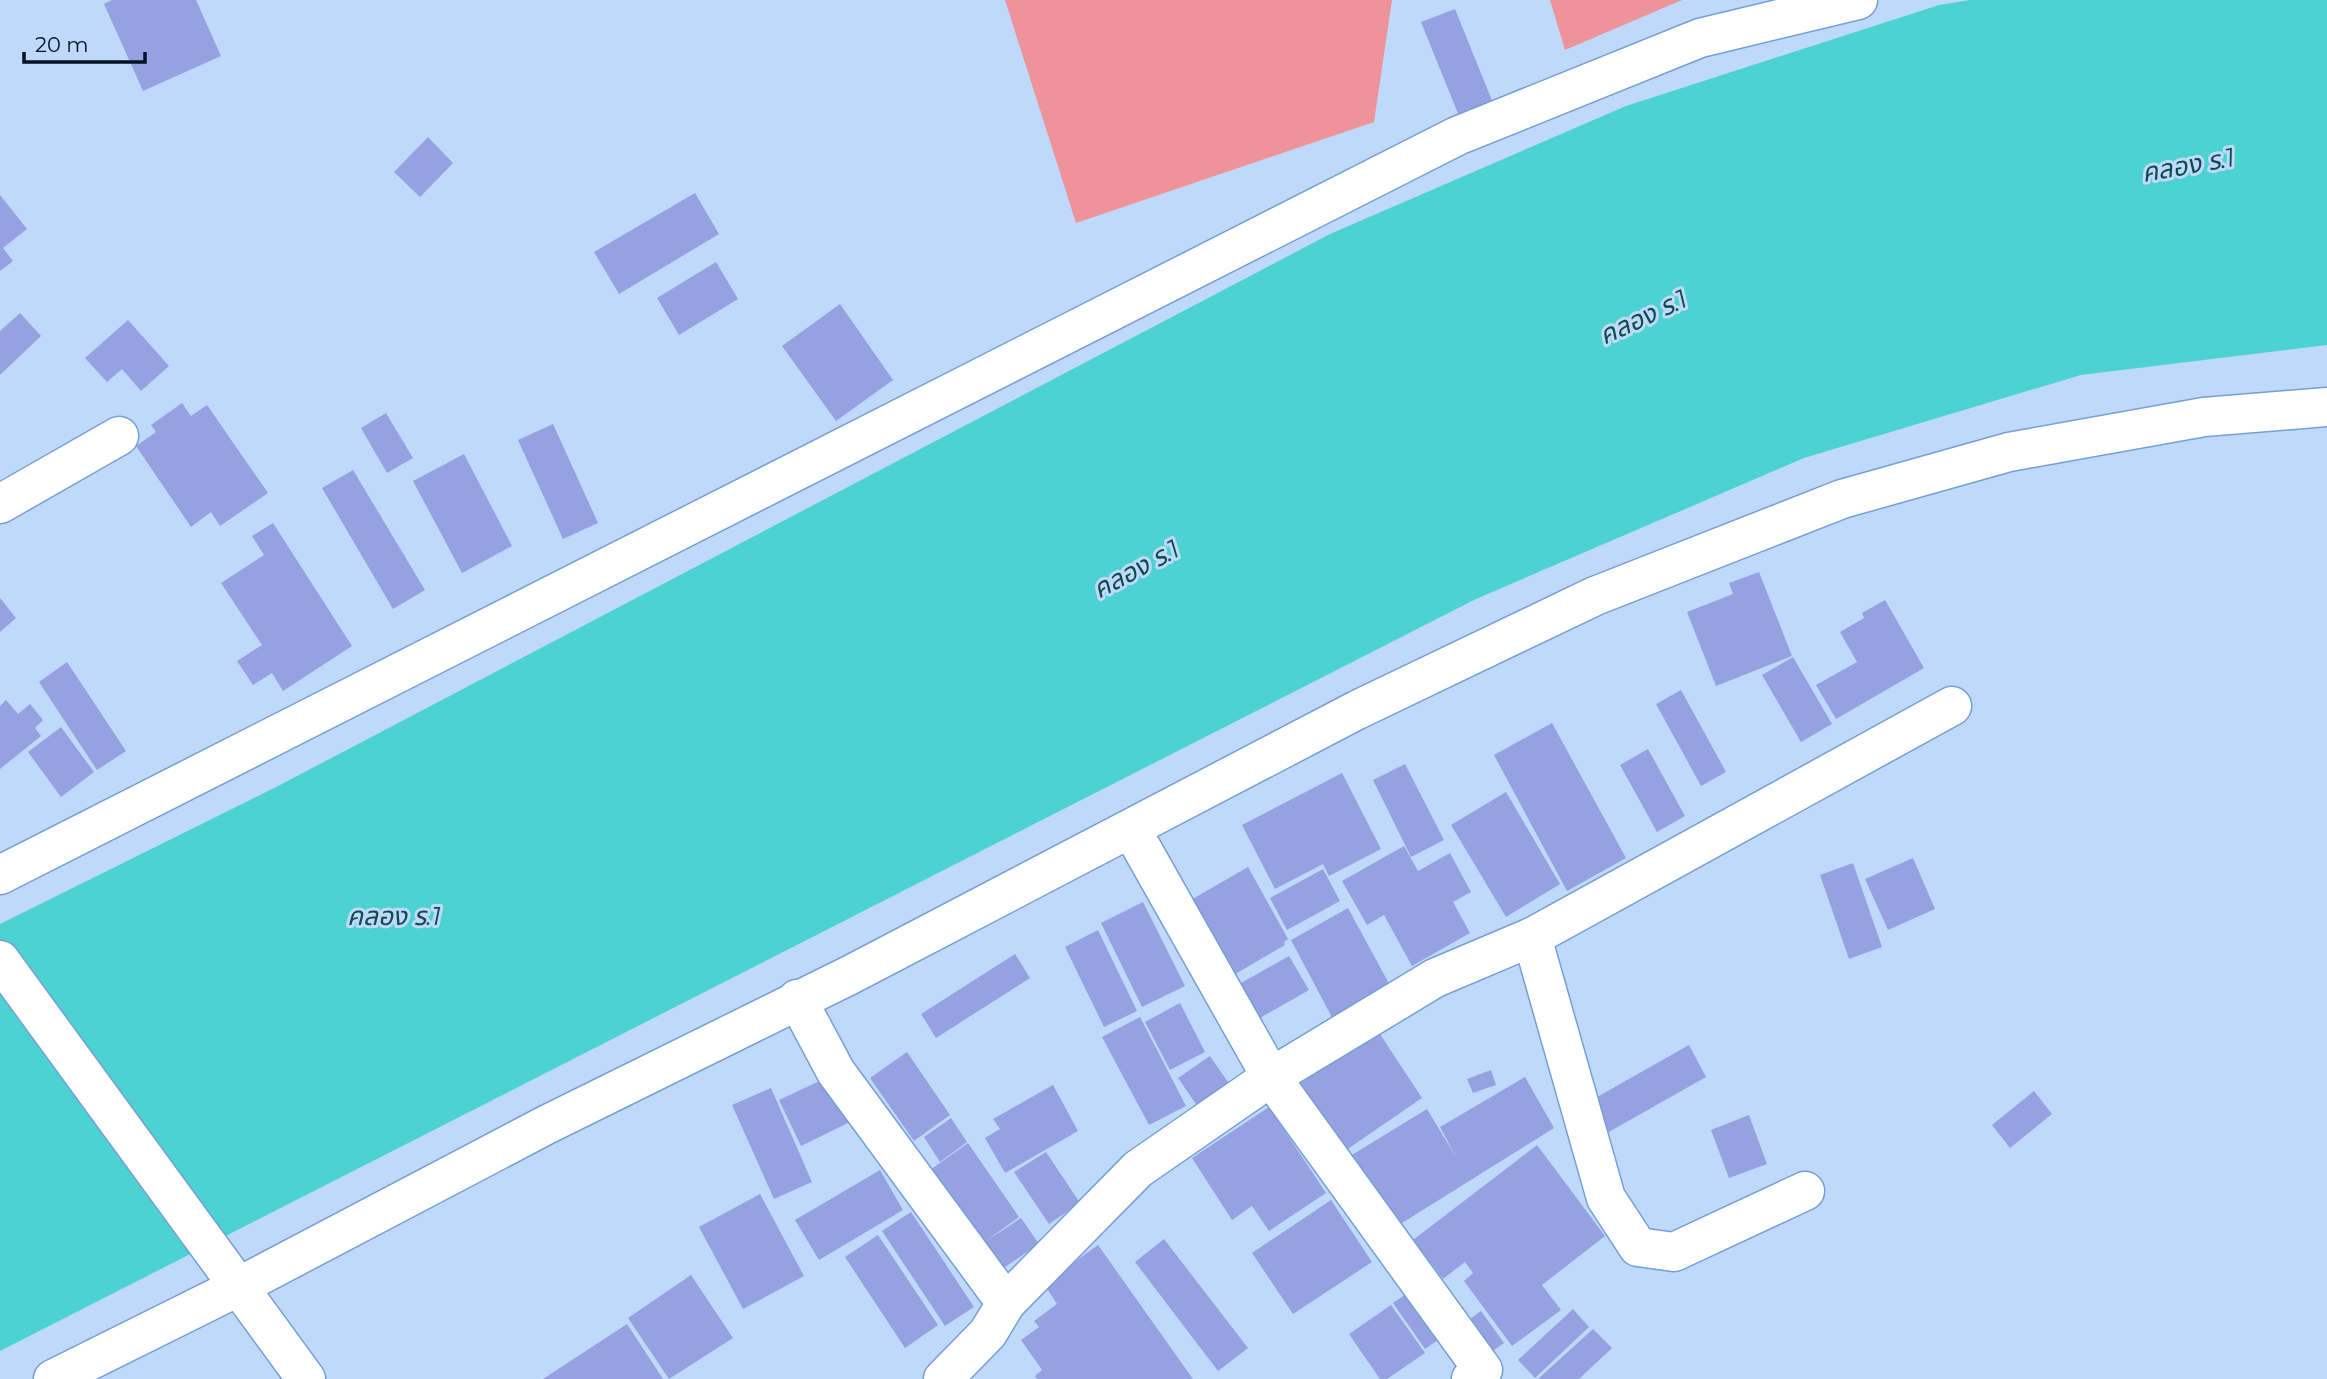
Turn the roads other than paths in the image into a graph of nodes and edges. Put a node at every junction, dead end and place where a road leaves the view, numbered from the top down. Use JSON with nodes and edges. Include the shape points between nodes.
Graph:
{"nodes":[{"id":1,"x":1858,"y":0,"type":"edge"},
{"id":2,"x":2327,"y":407,"type":"edge"},
{"id":3,"x":119,"y":436,"type":"dead end"},
{"id":4,"x":0,"y":504,"type":"edge"},
{"id":5,"x":1952,"y":706,"type":"dead end"},
{"id":6,"x":1131,"y":829,"type":"junction"},
{"id":7,"x":0,"y":875,"type":"edge"},
{"id":8,"x":1532,"y":937,"type":"junction"},
{"id":9,"x":0,"y":960,"type":"edge"},
{"id":10,"x":797,"y":999,"type":"junction"},
{"id":11,"x":1271,"y":1077,"type":"junction"},
{"id":12,"x":1805,"y":1191,"type":"dead end"},
{"id":13,"x":236,"y":1288,"type":"junction"},
{"id":14,"x":1006,"y":1303,"type":"junction"},
{"id":15,"x":53,"y":1379,"type":"edge"},
{"id":16,"x":306,"y":1379,"type":"edge"},
{"id":17,"x":943,"y":1379,"type":"edge"},
{"id":18,"x":1471,"y":1379,"type":"edge"}],
"edges":[{"from":1,"to":7,"type":"street","via":[[1700,38],[1458,136]]},
{"from":2,"to":6,"type":"street","via":[[2204,417],[2009,452],[1842,499],[1595,596],[1357,710]]},
{"from":3,"to":4,"type":"street"},
{"from":5,"to":8,"type":"street"},
{"from":6,"to":10,"type":"street"},
{"from":6,"to":11,"type":"street"},
{"from":8,"to":11,"type":"street","via":[[1435,978]]},
{"from":8,"to":12,"type":"street","via":[[1606,1198],[1638,1247],[1674,1252]]},
{"from":9,"to":13,"type":"street"},
{"from":10,"to":13,"type":"street"},
{"from":10,"to":14,"type":"street","via":[[836,1072]]},
{"from":11,"to":14,"type":"street","via":[[1138,1168]]},
{"from":11,"to":18,"type":"street","via":[[1483,1370]]},
{"from":13,"to":15,"type":"street"},
{"from":13,"to":16,"type":"street"},
{"from":14,"to":17,"type":"street","via":[[988,1333]]}]}
